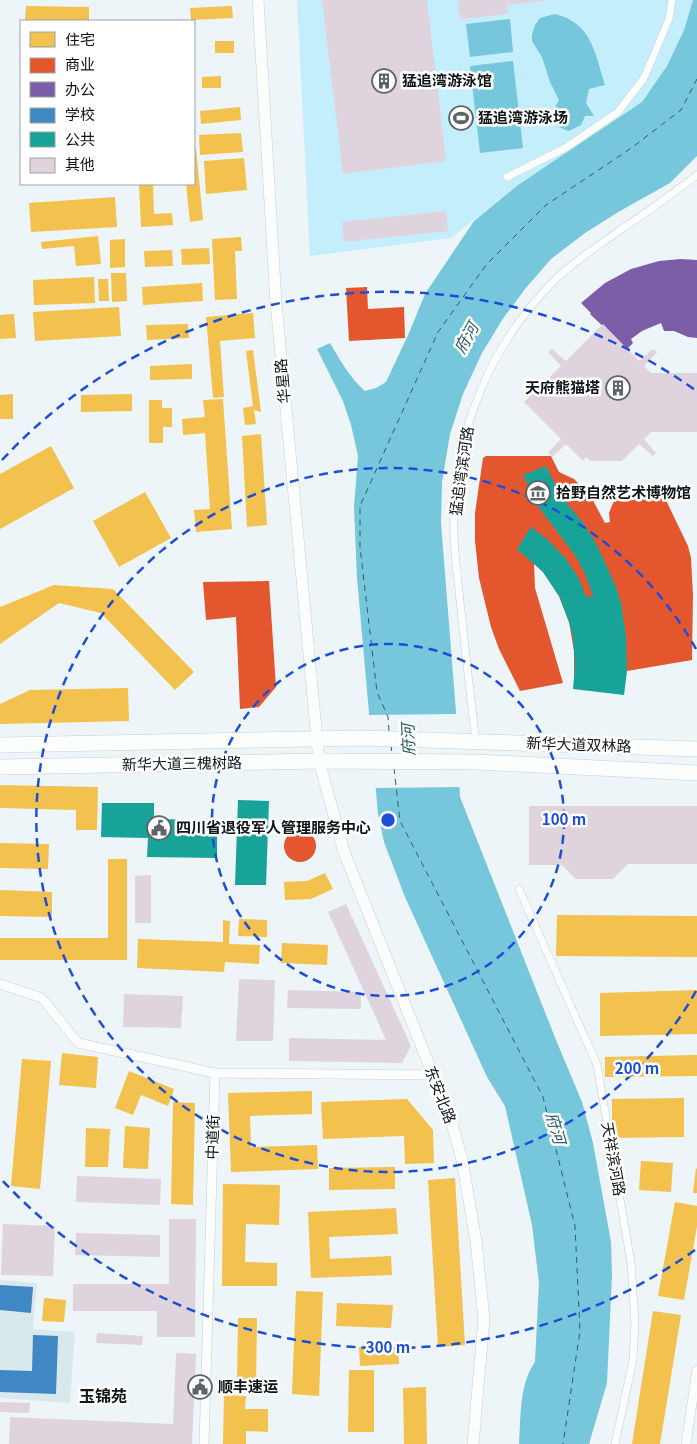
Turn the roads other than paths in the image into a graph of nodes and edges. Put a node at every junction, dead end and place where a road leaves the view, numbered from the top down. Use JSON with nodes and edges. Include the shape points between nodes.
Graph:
{"nodes":[{"id":1,"x":258,"y":0,"type":"edge"},
{"id":2,"x":672,"y":0,"type":"edge"},
{"id":3,"x":697,"y":176,"type":"edge"},
{"id":4,"x":507,"y":177,"type":"dead end"},
{"id":5,"x":363,"y":738,"type":"joint"},
{"id":6,"x":316,"y":739,"type":"junction"},
{"id":7,"x":468,"y":742,"type":"junction"},
{"id":8,"x":0,"y":745,"type":"edge"},
{"id":9,"x":697,"y":749,"type":"edge"},
{"id":10,"x":319,"y":761,"type":"junction"},
{"id":11,"x":363,"y":761,"type":"joint"},
{"id":12,"x":0,"y":767,"type":"edge"},
{"id":13,"x":697,"y":773,"type":"edge"},
{"id":14,"x":519,"y":888,"type":"dead end"},
{"id":15,"x":0,"y":984,"type":"edge"},
{"id":16,"x":215,"y":1073,"type":"junction"},
{"id":17,"x":433,"y":1075,"type":"junction"},
{"id":18,"x":697,"y":1370,"type":"edge"},
{"id":19,"x":204,"y":1444,"type":"edge"},
{"id":20,"x":473,"y":1444,"type":"edge"},
{"id":21,"x":615,"y":1444,"type":"edge"},
{"id":22,"x":686,"y":1444,"type":"edge"}],
"edges":[{"from":1,"to":6,"type":"street","name":"华星路","via":[[276,303]]},
{"from":2,"to":4,"type":"street","via":[[669,20],[644,78],[618,112],[567,147]]},
{"from":3,"to":7,"type":"street","name":"猛追湾滨河路","via":[[588,253],[560,275],[533,303],[493,363],[470,416],[455,494],[454,531]]},
{"from":5,"to":6,"type":"main road","name":"新华大道三槐树路"},
{"from":5,"to":7,"type":"main road","name":"新华大道双林路"},
{"from":6,"to":8,"type":"main road","name":"新华大道三槐树路"},
{"from":6,"to":10,"type":"street","name":"华星路"},
{"from":7,"to":9,"type":"main road","name":"新华大道双林路"},
{"from":10,"to":11,"type":"main road","name":"新华大道三槐树路"},
{"from":10,"to":12,"type":"main road","name":"新华大道三槐树路"},
{"from":10,"to":17,"type":"street","name":"东安北路","via":[[344,852]]},
{"from":11,"to":13,"type":"main road","name":"新华大道双林路","via":[[465,762]]},
{"from":14,"to":21,"type":"street","name":"天祥滨河路","via":[[596,1064],[631,1263],[635,1322],[633,1360]]},
{"from":15,"to":16,"type":"street","via":[[42,998],[78,1044]]},
{"from":16,"to":17,"type":"street"},
{"from":16,"to":19,"type":"street","name":"中道街"},
{"from":17,"to":20,"type":"street","name":"东安北路","via":[[462,1160],[476,1241],[484,1319]]},
{"from":18,"to":22,"type":"street"}]}
